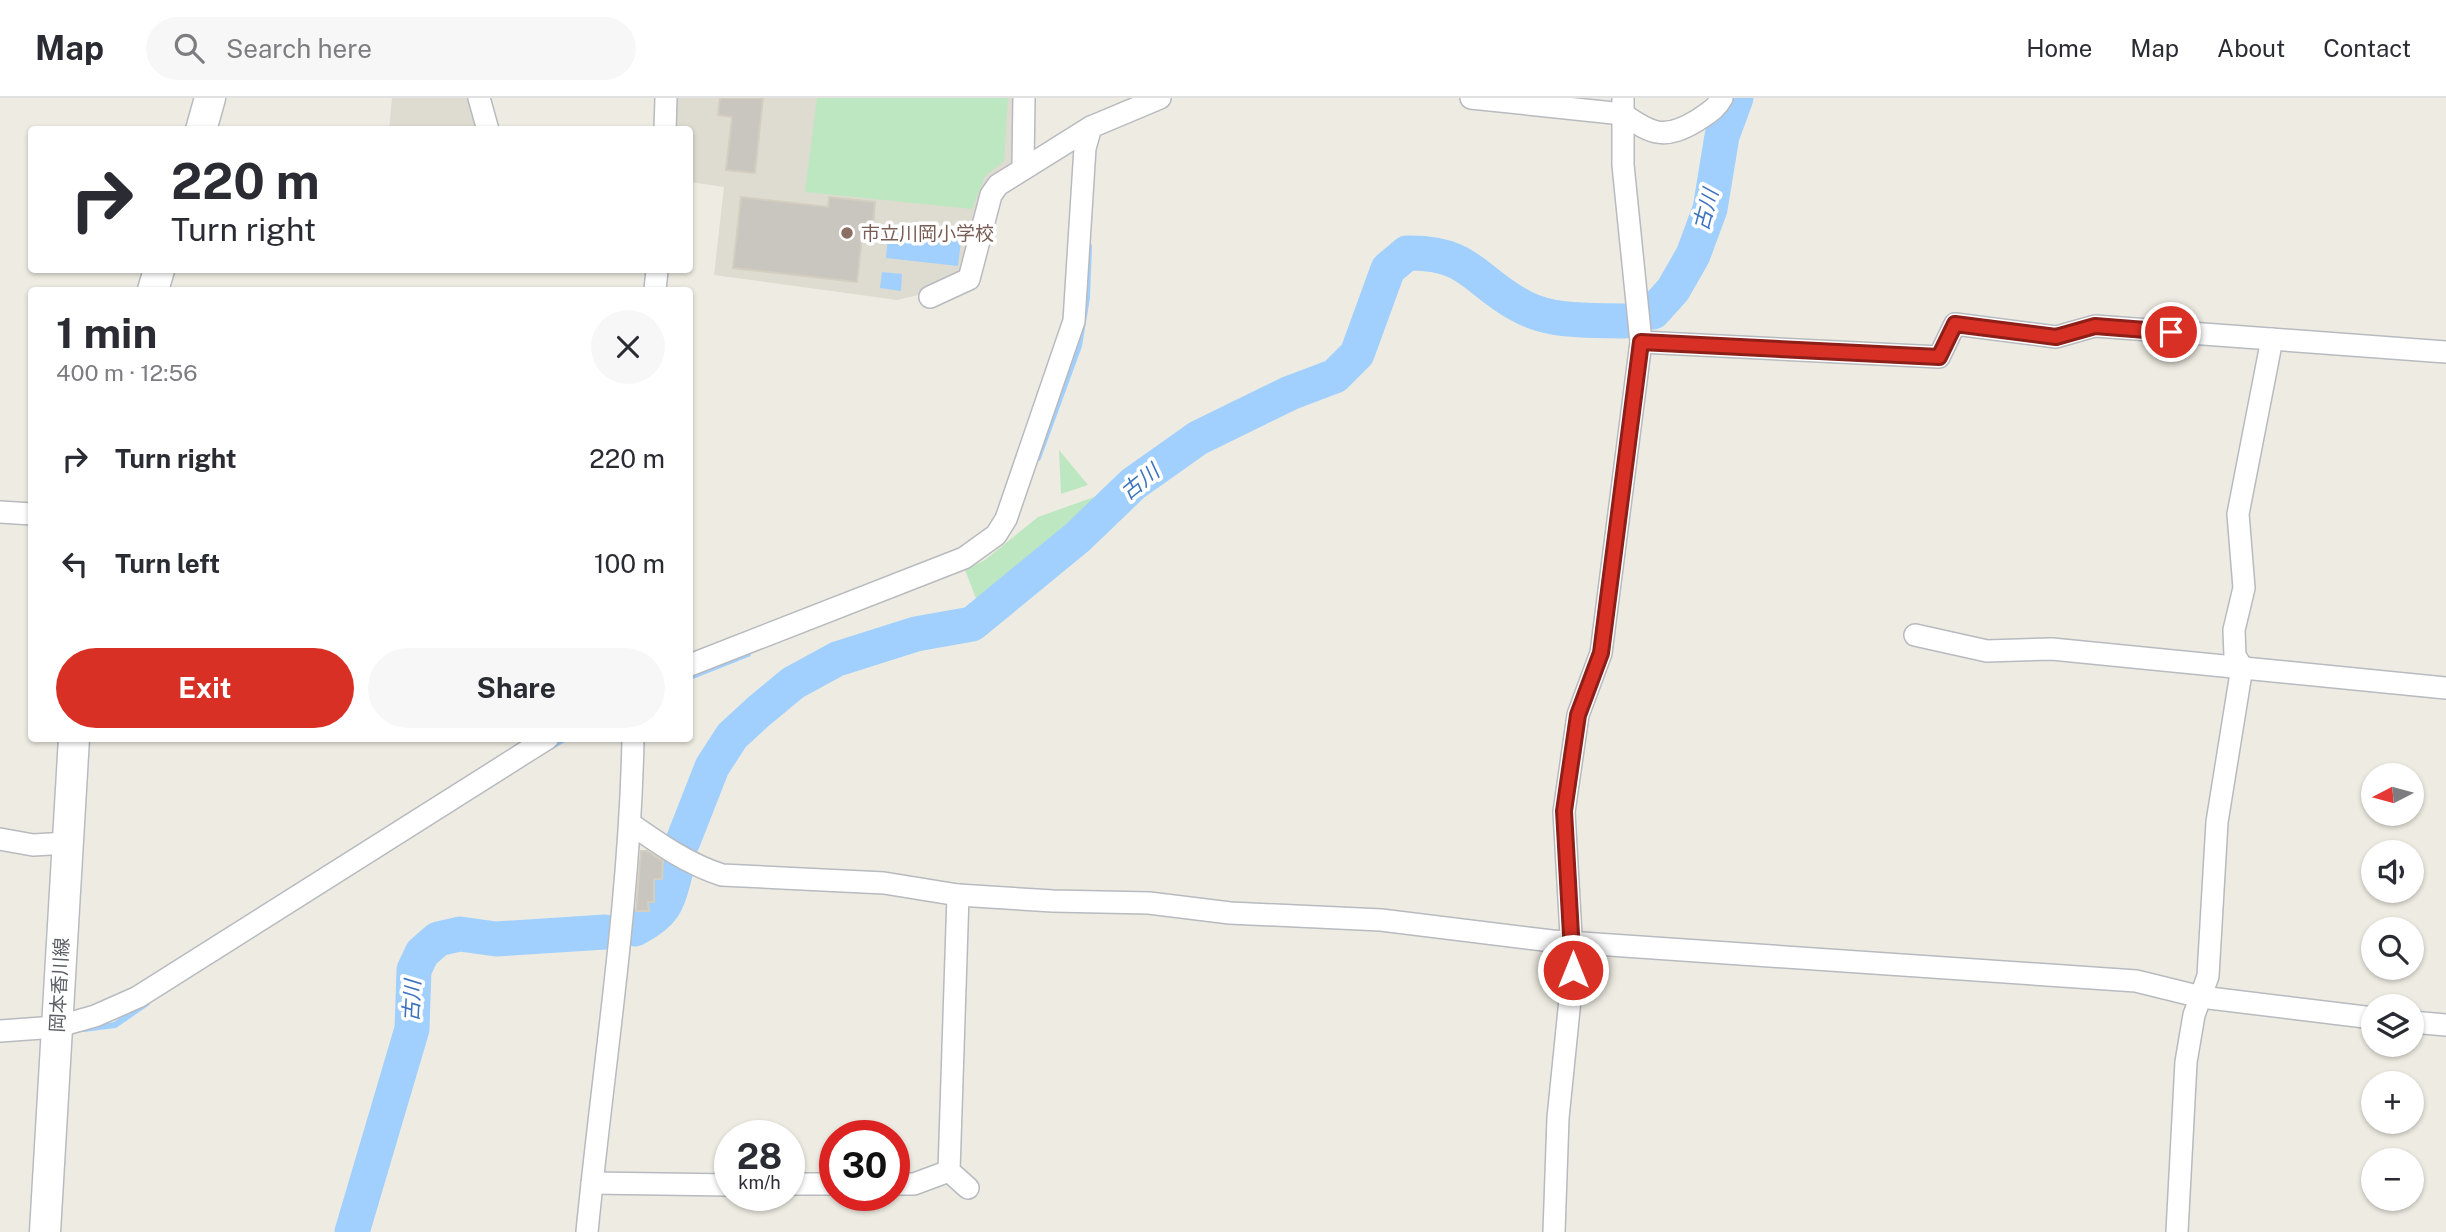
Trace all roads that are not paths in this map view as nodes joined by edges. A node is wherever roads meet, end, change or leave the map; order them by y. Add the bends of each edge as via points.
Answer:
1 (210, 98) edge
2 (479, 98) edge
3 (666, 98) edge
4 (1024, 98) edge
5 (1160, 98) edge
6 (1471, 98) edge
7 (1722, 98) edge
8 (1623, 106) edge
9 (202, 126) edge
10 (487, 126) edge
11 (665, 126) edge
12 (1091, 127) junction
13 (1023, 167) junction
14 (930, 297) dead end
15 (2272, 339) junction
16 (1641, 342) junction
17 (2446, 352) edge
18 (0, 512) edge
19 (28, 514) edge
20 (1915, 635) dead end
21 (693, 664) edge
22 (2242, 667) junction
23 (2446, 688) edge
24 (74, 742) edge
25 (542, 742) edge
26 (633, 742) edge
27 (631, 824) junction
28 (0, 839) edge
29 (68, 843) junction
30 (958, 895) junction
31 (1574, 943) junction
32 (2201, 996) junction
33 (2361, 1016) edge
34 (2424, 1023) edge
35 (2446, 1025) edge
36 (56, 1027) junction
37 (0, 1031) edge
38 (949, 1171) junction
39 (592, 1183) junction
40 (910, 1184) edge
41 (714, 1185) edge
42 (968, 1188) dead end
43 (45, 1232) edge
44 (587, 1232) edge
45 (1554, 1232) edge
46 (2177, 1232) edge

1 - 9 main road
2 - 10 street
3 - 11 street
4 - 13 street
5 - 12 street
6 - 8 street
7 - 8 street via 1716,108 1664,135 1643,129
8 - 16 street via 1623,165
12 - 13 street
12 - 21 street via 1085,148 1074,321 1006,519 996,536 964,558
13 - 14 street via 991,195 969,279
15 - 16 street via 2095,326 2056,337 1955,324 1939,357
15 - 17 street
15 - 22 street via 2238,514 2244,588 2234,630 2235,656
16 - 31 street via 1601,653 1578,715 1564,811
18 - 19 street
20 - 22 street via 1987,651 2052,649
22 - 23 street
22 - 32 street via 2217,822 2208,976
24 - 29 main road, 岡本香川線
25 - 36 street via 138,997
26 - 27 street
27 - 30 street via 688,862 722,874 884,883
27 - 39 street via 621,951
28 - 29 street via 33,845
29 - 36 main road, 岡本香川線
30 - 31 street via 1381,920
30 - 38 street
31 - 32 street via 2136,981
31 - 45 street via 1558,1118
32 - 33 street
32 - 46 street via 2186,1062
34 - 35 street
36 - 37 street
36 - 43 main road, 岡本香川線
38 - 40 street
38 - 42 street
39 - 41 street
39 - 44 street

